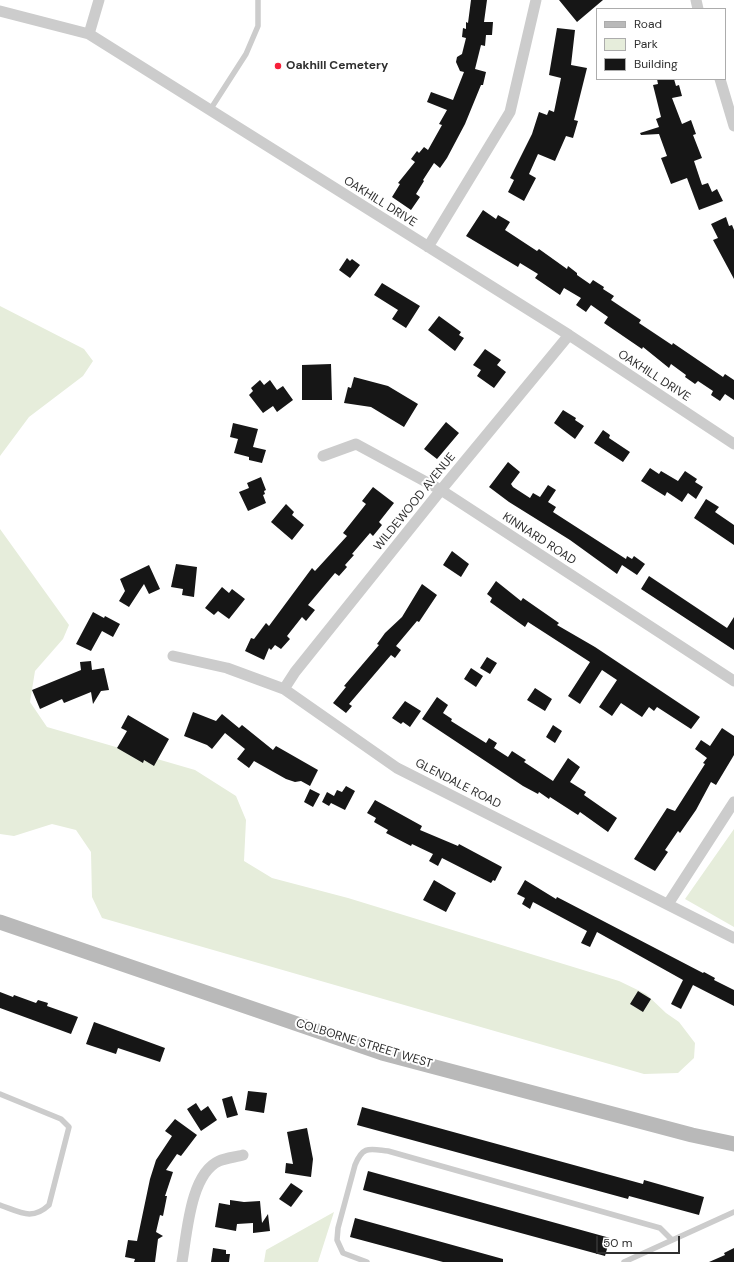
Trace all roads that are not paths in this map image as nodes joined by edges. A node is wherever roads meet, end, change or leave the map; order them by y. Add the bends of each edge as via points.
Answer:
1 (99, 0) edge
2 (258, 0) edge
3 (536, 0) edge
4 (0, 10) edge
5 (89, 34) junction
6 (720, 80) edge
7 (210, 110) junction
8 (734, 126) edge
9 (428, 247) junction
10 (569, 335) junction
11 (734, 444) edge
12 (323, 456) dead end
13 (441, 490) junction
14 (173, 656) dead end
15 (734, 681) edge
16 (284, 689) junction
17 (734, 802) edge
18 (668, 904) junction
19 (0, 922) edge
20 (734, 938) edge
21 (0, 1094) edge
22 (734, 1144) edge
23 (243, 1155) dead end
24 (0, 1206) edge
25 (734, 1212) edge
26 (672, 1240) junction
27 (182, 1262) edge
28 (367, 1262) edge
29 (624, 1262) edge

1 - 5 street
2 - 7 lane via 258,26 246,54
3 - 9 street via 510,112
4 - 5 street, OAKHILL DRIVE
5 - 7 street, OAKHILL DRIVE
6 - 8 street
7 - 9 street, OAKHILL DRIVE
9 - 10 street, OAKHILL DRIVE
10 - 11 street, OAKHILL DRIVE
10 - 13 street, WILDEWOOD AVENUE
12 - 13 street, KINNARD ROAD via 356,444
13 - 15 street, KINNARD ROAD
13 - 16 street, WILDEWOOD AVENUE
14 - 16 street, GLENDALE ROAD via 227,668
16 - 18 street, GLENDALE ROAD via 397,768
17 - 18 street
18 - 20 street, GLENDALE ROAD
19 - 22 main road, COLBORNE STREET WEST via 382,1053
21 - 24 lane via 61,1119 69,1127 49,1205 41,1213 32,1215
23 - 27 street via 220,1161 204,1174 196,1188
25 - 26 lane
26 - 28 lane via 660,1228 388,1151 372,1149 364,1150 357,1159 337,1240 343,1254
26 - 29 lane

